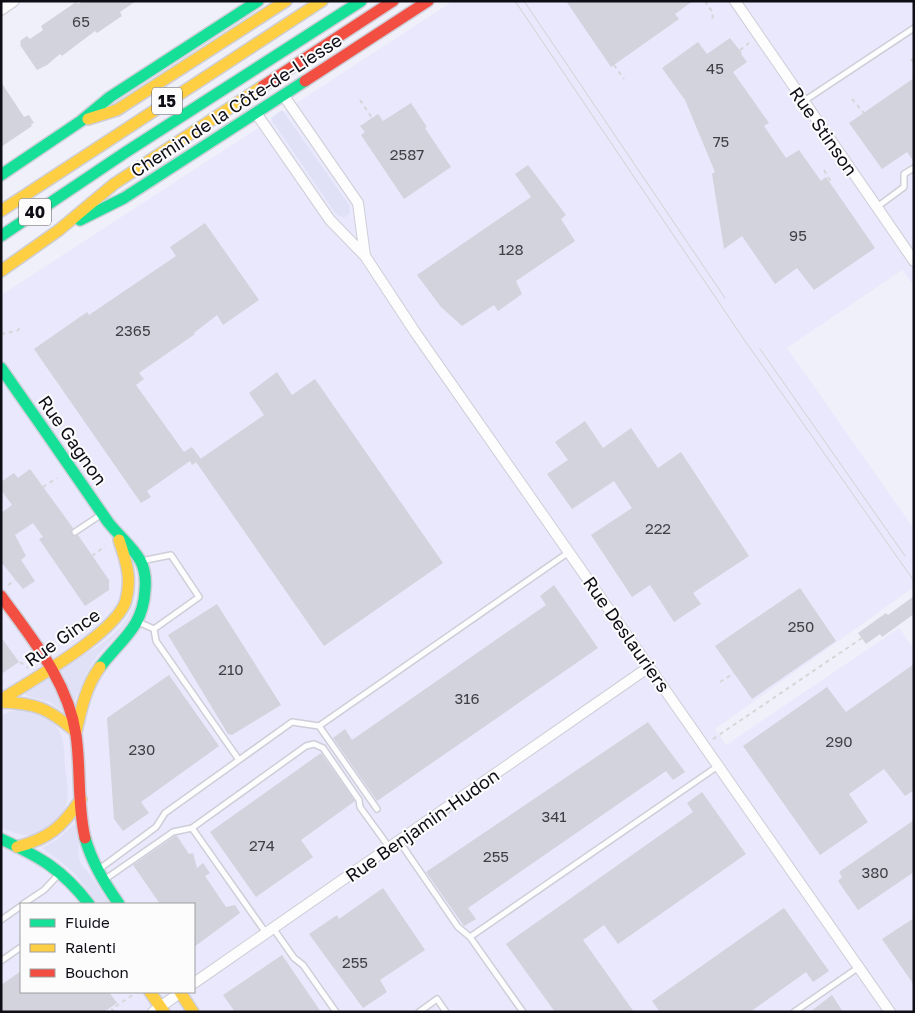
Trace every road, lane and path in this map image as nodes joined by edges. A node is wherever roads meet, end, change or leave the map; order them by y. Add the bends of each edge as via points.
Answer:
1 (14, 1) edge
2 (258, 1) edge
3 (322, 1) edge
4 (361, 1) edge
5 (393, 1) edge
6 (428, 1) edge
7 (705, 1) edge
8 (735, 1) edge
9 (281, 4) edge
10 (1, 10) edge
11 (712, 22) dead end
12 (914, 28) edge
13 (750, 43) dead end
14 (740, 50) dead end
15 (911, 59) dead end
16 (914, 63) edge
17 (614, 65) dead end
18 (624, 79) dead end
19 (284, 96) junction
20 (852, 99) dead end
21 (360, 100) dead end
22 (804, 101) junction
23 (256, 113) junction
24 (864, 113) dead end
25 (372, 118) dead end
26 (81, 121) junction
27 (914, 168) edge
28 (824, 170) dead end
29 (1, 175) edge
30 (829, 180) dead end
31 (70, 190) joint
32 (877, 207) junction
33 (1, 211) edge
34 (59, 230) junction
35 (1, 236) edge
36 (365, 256) junction
37 (914, 260) edge
38 (1, 271) edge
39 (21, 327) dead end
40 (1, 334) edge
41 (1, 368) edge
42 (57, 478) dead end
43 (43, 487) dead end
44 (102, 513) junction
45 (75, 532) dead end
46 (116, 532) junction
47 (105, 546) dead end
48 (569, 552) junction
49 (92, 556) dead end
50 (141, 561) junction
51 (15, 580) dead end
52 (4, 591) edge
53 (138, 622) junction
54 (154, 628) junction
55 (862, 638) dead end
56 (20, 662) dead end
57 (51, 666) junction
58 (649, 666) junction
59 (30, 672) dead end
60 (734, 673) dead end
61 (720, 682) dead end
62 (1, 701) edge
63 (319, 726) junction
64 (76, 732) junction
65 (704, 745) junction
66 (239, 760) junction
67 (718, 766) junction
68 (81, 799) junction
69 (377, 809) dead end
70 (192, 828) junction
71 (1, 839) edge
72 (399, 841) junction
73 (17, 847) junction
74 (389, 847) junction
75 (61, 872) junction
76 (100, 875) junction
77 (25, 903) edge
78 (86, 903) edge
79 (118, 903) edge
80 (20, 906) edge
81 (1, 920) edge
82 (269, 931) junction
83 (470, 937) junction
84 (20, 948) edge
85 (1, 961) edge
86 (859, 967) junction
87 (195, 982) edge
88 (136, 993) edge
89 (150, 993) edge
90 (179, 993) edge
91 (181, 993) edge
92 (112, 1009) edge
93 (159, 1010) edge
94 (194, 1012) edge
95 (336, 1012) edge
96 (419, 1012) edge
97 (446, 1012) edge
98 (523, 1012) edge
99 (794, 1012) edge
100 (890, 1012) edge

1 - 10 street
2 - 26 main road via 110,97
3 - 33 main road, 15
4 - 31 main road, 15
5 - 34 main road, Chemin de la Côte-de-Liesse via 114,184
6 - 19 main road, Chemin de la Côte-de-Liesse
7 - 11 path via 713,14
8 - 22 street, Rue Stinson
9 - 26 main road via 117,110
12 - 22 lane
13 - 14 path
15 - 16 path
17 - 18 path
19 - 23 main road, Chemin de la Côte-de-Liesse
19 - 36 street, Rue Deslauriers via 358,203
20 - 24 path
21 - 25 path
22 - 32 street, Rue Stinson
23 - 34 main road, Chemin de la Côte-de-Liesse via 124,198
23 - 36 street, Rue Deslauriers via 330,220
26 - 29 main road
27 - 32 lane via 904,174 904,187
28 - 30 path
31 - 35 main road, 40
32 - 37 street, Rue Stinson
34 - 38 main road, Chemin de la Côte-de-Liesse
36 - 48 street, Rue Deslauriers
39 - 40 path
41 - 44 main road, Rue Gagnon
42 - 43 path
44 - 45 lane
44 - 46 main road, Rue Gagnon
46 - 50 main road
46 - 57 main road, Rue Gince via 128,567 128,592 122,610 106,630
47 - 49 path
48 - 58 street, Rue Deslauriers
48 - 63 lane
50 - 53 main road via 145,586
50 - 54 lane via 171,555 200,597
51 - 52 path
52 - 57 main road
53 - 54 lane
53 - 64 main road via 90,682
54 - 66 lane via 156,641
55 - 65 path
56 - 59 path
57 - 62 main road, Rue Gince
57 - 64 main road via 69,705
58 - 65 street, Rue Deslauriers
58 - 72 street, Rue Benjamin-Hudon
60 - 61 path
62 - 64 main road via 40,706
63 - 66 lane via 292,722
63 - 69 lane
64 - 68 main road
65 - 67 street, Rue Deslauriers
66 - 76 lane via 165,813 156,827
67 - 83 lane
67 - 86 street, Rue Deslauriers
68 - 73 main road via 54,833 43,840
68 - 76 main road via 85,838
70 - 74 lane via 306,746 314,744 323,748
70 - 76 lane via 176,830
70 - 82 lane
71 - 73 main road
72 - 74 street, Rue Benjamin-Hudon
72 - 83 lane via 458,927
73 - 75 main road
74 - 82 street, Rue Benjamin-Hudon
75 - 77 lane via 44,890
75 - 78 main road via 71,880
76 - 79 main road
80 - 81 lane
82 - 87 street, Rue Benjamin-Hudon
82 - 95 lane via 303,965
83 - 98 lane
84 - 85 lane
86 - 99 lane
86 - 100 street, Rue Deslauriers
88 - 92 path
89 - 93 main road
90 - 93 street
91 - 94 main road
96 - 97 lane via 437,999

